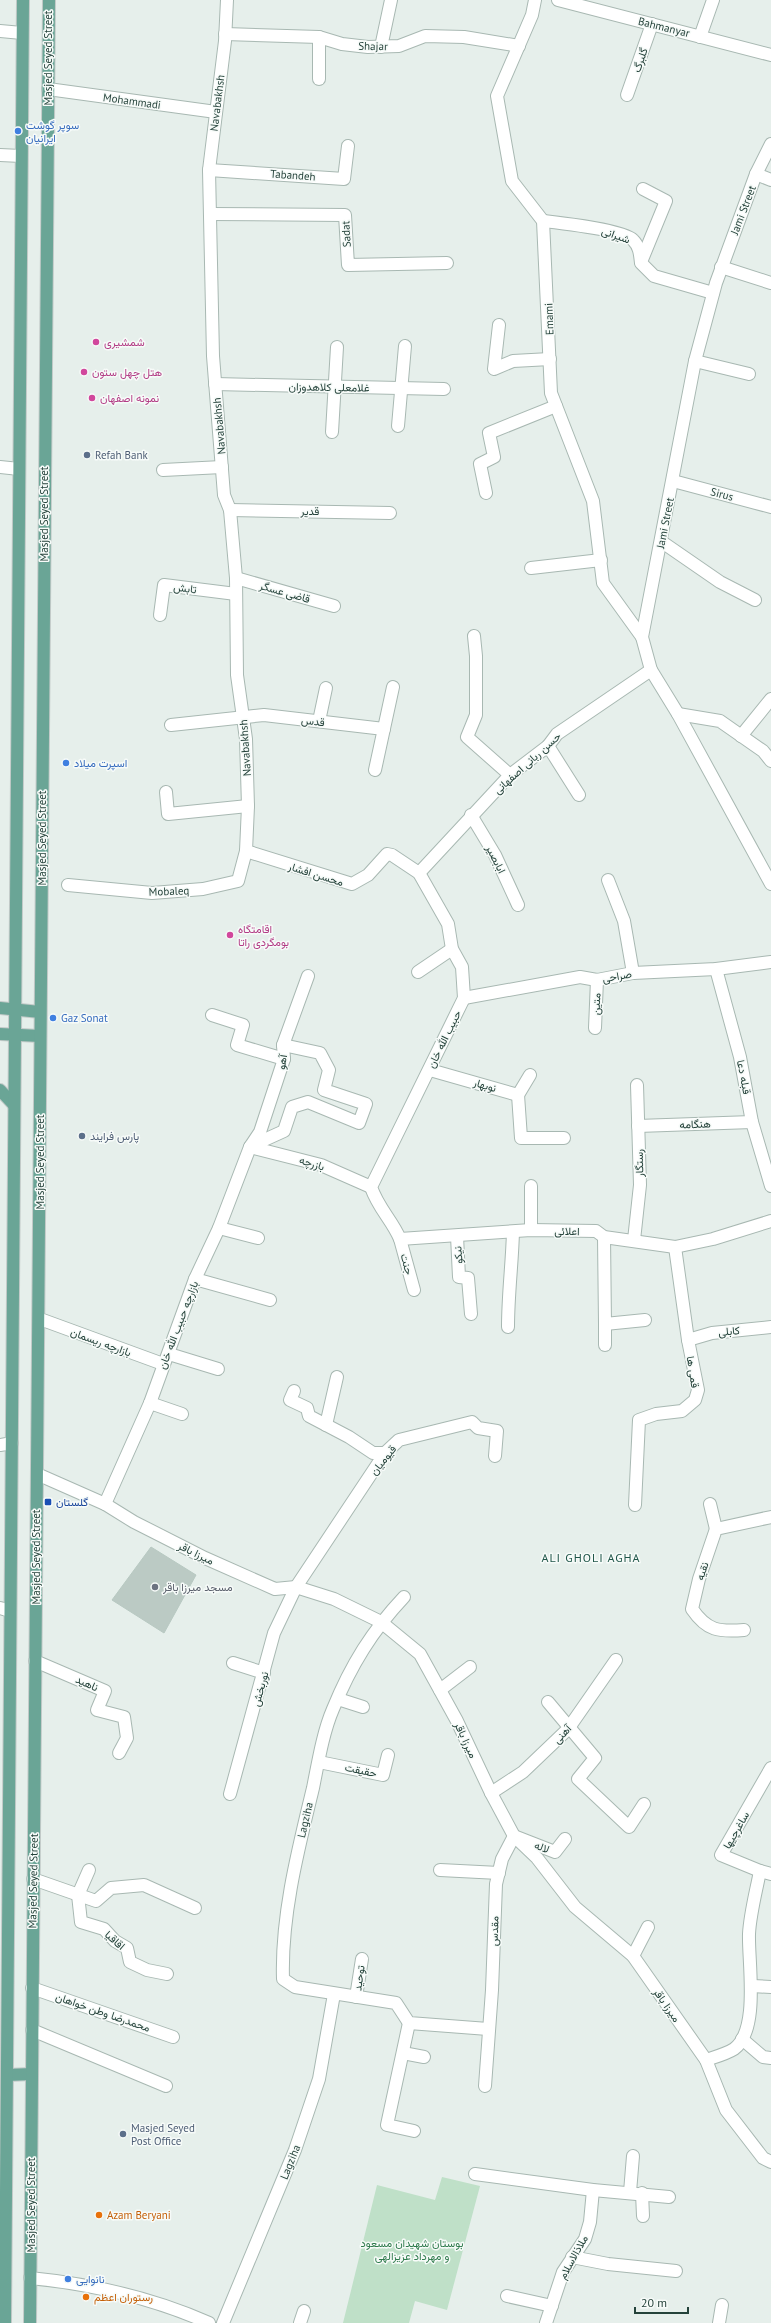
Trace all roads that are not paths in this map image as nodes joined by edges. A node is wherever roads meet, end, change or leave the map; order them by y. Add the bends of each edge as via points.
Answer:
1 (23, 0) edge
2 (49, 0) edge
3 (227, 0) edge
4 (391, 0) edge
5 (535, 0) edge
6 (558, 0) edge
7 (713, 0) edge
8 (652, 24) junction
9 (0, 31) edge
10 (22, 33) junction
11 (225, 34) junction
12 (319, 37) junction
13 (700, 37) junction
14 (519, 46) junction
15 (381, 47) junction
16 (771, 55) edge
17 (319, 79) dead end
18 (48, 89) junction
19 (627, 95) dead end
20 (216, 112) junction
21 (771, 144) edge
22 (348, 146) dead end
23 (0, 155) edge
24 (21, 156) junction
25 (209, 170) junction
26 (756, 174) junction
27 (771, 180) edge
28 (643, 188) dead end
29 (210, 214) junction
30 (543, 221) junction
31 (447, 263) dead end
32 (641, 263) junction
33 (721, 267) junction
34 (771, 283) edge
35 (713, 294) junction
36 (499, 325) dead end
37 (405, 346) dead end
38 (336, 347) dead end
39 (550, 359) junction
40 (695, 361) junction
41 (749, 374) dead end
42 (215, 384) junction
43 (334, 387) junction
44 (401, 388) junction
45 (444, 389) dead end
46 (556, 406) junction
47 (398, 426) dead end
48 (332, 432) dead end
49 (0, 467) edge
50 (222, 467) junction
51 (19, 469) junction
52 (163, 470) dead end
53 (673, 481) junction
54 (486, 493) dead end
55 (771, 507) edge
56 (230, 510) junction
57 (390, 513) dead end
58 (662, 542) junction
59 (601, 560) junction
60 (531, 568) dead end
61 (236, 578) junction
62 (236, 594) junction
63 (755, 600) dead end
64 (334, 606) dead end
65 (160, 615) dead end
66 (474, 636) dead end
67 (642, 637) junction
68 (651, 670) junction
69 (393, 687) dead end
70 (326, 688) dead end
71 (771, 699) edge
72 (678, 714) junction
73 (243, 716) junction
74 (319, 721) junction
75 (171, 726) dead end
76 (384, 729) junction
77 (741, 736) junction
78 (548, 746) junction
79 (771, 761) edge
80 (374, 770) dead end
81 (510, 775) junction
82 (166, 792) dead end
83 (579, 795) dead end
84 (248, 806) junction
85 (471, 815) junction
86 (246, 851) junction
87 (419, 873) junction
88 (608, 880) dead end
89 (771, 884) edge
90 (68, 885) dead end
91 (518, 905) dead end
92 (452, 949) junction
93 (771, 962) edge
94 (716, 969) junction
95 (418, 972) dead end
96 (633, 973) junction
97 (308, 976) dead end
98 (597, 980) junction
99 (464, 998) junction
100 (0, 1008) edge
101 (15, 1010) junction
102 (40, 1012) junction
103 (212, 1015) dead end
104 (595, 1028) dead end
105 (0, 1034) edge
106 (14, 1034) junction
107 (40, 1036) junction
108 (283, 1045) junction
109 (284, 1059) junction
110 (430, 1070) junction
111 (530, 1075) dead end
112 (637, 1085) dead end
113 (0, 1090) edge
114 (518, 1095) junction
115 (14, 1105) junction
116 (752, 1122) junction
117 (638, 1126) junction
118 (564, 1138) dead end
119 (250, 1147) junction
120 (531, 1186) dead end
121 (771, 1186) edge
122 (371, 1187) junction
123 (771, 1220) edge
124 (219, 1228) junction
125 (530, 1230) junction
126 (513, 1232) junction
127 (457, 1236) junction
128 (604, 1237) junction
129 (258, 1238) dead end
130 (400, 1239) junction
131 (634, 1240) junction
132 (676, 1247) junction
133 (195, 1279) junction
134 (414, 1290) dead end
135 (270, 1300) dead end
136 (470, 1314) dead end
137 (40, 1319) junction
138 (645, 1320) dead end
139 (605, 1324) junction
140 (508, 1327) dead end
141 (771, 1327) edge
142 (688, 1340) junction
143 (605, 1345) dead end
144 (166, 1359) junction
145 (218, 1369) dead end
146 (338, 1377) dead end
147 (294, 1391) dead end
148 (150, 1403) junction
149 (182, 1414) dead end
150 (326, 1425) junction
151 (6, 1444) edge
152 (385, 1453) junction
153 (495, 1456) dead end
154 (37, 1474) junction
155 (105, 1504) junction
156 (710, 1504) dead end
157 (635, 1505) dead end
158 (771, 1517) edge
159 (716, 1529) junction
160 (296, 1587) junction
161 (404, 1597) dead end
162 (5, 1610) edge
163 (381, 1622) junction
164 (744, 1630) dead end
165 (35, 1660) junction
166 (616, 1660) dead end
167 (233, 1663) dead end
168 (470, 1667) dead end
169 (264, 1673) junction
170 (440, 1690) junction
171 (338, 1699) junction
172 (548, 1702) dead end
173 (363, 1706) dead end
174 (568, 1729) junction
175 (119, 1753) dead end
176 (388, 1755) dead end
177 (319, 1762) junction
178 (771, 1768) edge
179 (491, 1793) junction
180 (230, 1794) dead end
181 (644, 1804) dead end
182 (514, 1836) junction
183 (565, 1839) dead end
184 (89, 1870) dead end
185 (440, 1870) dead end
186 (499, 1873) junction
187 (766, 1873) edge
188 (33, 1879) junction
189 (78, 1894) junction
190 (4, 1896) edge
191 (195, 1908) dead end
192 (648, 1927) dead end
193 (633, 1956) junction
194 (362, 1960) dead end
195 (167, 1974) dead end
196 (752, 1986) junction
197 (32, 1988) junction
198 (771, 1988) edge
199 (334, 1994) junction
200 (356, 1998) junction
201 (409, 2023) junction
202 (488, 2029) junction
203 (32, 2030) junction
204 (173, 2037) dead end
205 (742, 2039) junction
206 (403, 2053) junction
207 (424, 2057) dead end
208 (771, 2058) edge
209 (706, 2060) junction
210 (32, 2074) junction
211 (7, 2075) junction
212 (166, 2086) dead end
213 (485, 2086) dead end
214 (414, 2131) dead end
215 (633, 2156) dead end
216 (771, 2162) edge
217 (475, 2174) dead end
218 (593, 2190) junction
219 (636, 2193) junction
220 (669, 2197) dead end
221 (643, 2216) dead end
222 (572, 2256) junction
223 (676, 2271) dead end
224 (30, 2278) junction
225 (507, 2296) dead end
226 (722, 2305) dead end
227 (552, 2306) junction
228 (304, 2311) dead end
229 (203, 2322) edge
230 (5, 2323) edge
231 (30, 2323) edge
232 (223, 2323) edge
233 (300, 2323) edge
234 (546, 2323) edge
235 (719, 2323) edge

1 - 10 main road
2 - 18 main road, Masjed Seyed Street
3 - 11 street, Navabakhsh
4 - 15 street
5 - 14 street via 532,15
6 - 8 street, Bahmanyar
7 - 13 street
8 - 13 street, Bahmanyar
8 - 19 street, گلبرگ
9 - 10 street
10 - 24 main road
11 - 12 street, Shajar
11 - 20 street, Navabakhsh
12 - 15 street, Shajar via 342,44
12 - 17 street
13 - 16 street, Bahmanyar
14 - 15 street, Shajar via 464,37 425,36 400,46
14 - 30 street via 497,96 512,181
18 - 20 street, Mohammadi
18 - 102 main road, Masjed Seyed Street
20 - 25 street, Navabakhsh
21 - 26 street, Jami Street
22 - 25 street, Tabandeh via 344,179
23 - 24 street
24 - 51 main road
25 - 29 street, Navabakhsh
26 - 27 street
26 - 33 street, Jami Street
28 - 32 street via 666,201
29 - 31 street, Sadat via 345,215 348,265
29 - 42 street, Navabakhsh
30 - 32 street, شیرانی via 590,226 632,239 639,248
30 - 39 street, Emami
32 - 35 street via 654,276
33 - 34 street
33 - 35 street, Jami Street
35 - 40 street, Jami Street
36 - 39 street via 494,369 513,361
37 - 44 street
38 - 43 street
39 - 46 street, Emami via 551,393
40 - 41 street
40 - 53 street, Jami Street
42 - 43 street, غلامعلی کلاهدوزان
42 - 50 street, Navabakhsh
43 - 44 street, غلامعلی کلاهدوزان
43 - 48 street
44 - 45 street, غلامعلی کلاهدوزان
44 - 47 street
46 - 54 street via 489,433 494,457 480,464
46 - 59 street, Emami via 593,501
49 - 51 street
50 - 52 street
50 - 56 street, Navabakhsh via 224,495
51 - 101 main road
53 - 55 street, Sirus
53 - 58 street, Jami Street
56 - 57 street, قدیر
56 - 61 street, Navabakhsh
58 - 63 street via 720,582
58 - 67 street, Jami Street
59 - 60 street
59 - 67 street, Emami via 604,583
61 - 62 street, Navabakhsh
61 - 64 street, قاضی عسگر
62 - 65 street, تابش via 164,586
62 - 73 street, Navabakhsh via 237,675
66 - 81 street via 476,715 467,737
67 - 68 street, Jami Street
68 - 72 street, Jami Street
68 - 78 street, حسن ربانی اصفهانی via 557,734
69 - 76 street
70 - 74 street
71 - 77 street
72 - 77 street via 720,722
72 - 89 street, Jami Street
73 - 74 street, قدس via 264,714
73 - 75 street, قدس
73 - 84 street, Navabakhsh
74 - 76 street, قدس
76 - 80 street
77 - 79 street via 763,751
78 - 81 street, حسن ربانی اصفهانی
78 - 83 street
81 - 85 street, حسن ربانی اصفهانی
82 - 84 street via 168,814
84 - 86 street, Navabakhsh
85 - 87 street, حسن ربانی اصفهانی
85 - 91 street, ابابصیر via 495,855
86 - 87 street, محسن افشار via 352,884 368,874 387,854 392,854
86 - 90 street, Mobaleq via 238,881 204,890 152,893
87 - 92 street, حبیب الله خان via 448,924
88 - 96 street via 624,920
92 - 95 street
92 - 99 street, حبیب الله خان via 462,967
93 - 94 street, صراحی
94 - 96 street, صراحی
94 - 116 street, قبله دعا via 740,1056
96 - 98 street, صراحی
97 - 108 street, آهو
98 - 99 street, صراحی via 580,977
98 - 104 street, متین
99 - 110 street, حبیب الله خان
100 - 101 main road
101 - 102 main road
101 - 106 main road
102 - 107 main road, Masjed Seyed Street
103 - 109 street via 244,1025 237,1045
105 - 106 main road
106 - 107 main road
106 - 115 main road
107 - 137 main road, Masjed Seyed Street
108 - 109 street, آهو
108 - 119 street via 320,1052 329,1070 324,1090 366,1104 359,1123 308,1102 292,1107 284,1131
109 - 119 street, آهو via 260,1132
110 - 114 street, نوبهار
110 - 122 street, حبیب الله خان
111 - 114 street
112 - 117 street, رستگار
113 - 115 main road
114 - 118 street via 521,1138
115 - 151 main road
116 - 117 street, هنگامه
116 - 121 street, قبله دعا
117 - 131 street, رستگار via 640,1185
119 - 122 street, بازرچه via 321,1165
119 - 124 street, بازارچه حبیب الله خان
120 - 125 street
122 - 130 street via 377,1203 395,1227
123 - 132 street, اعلائی via 713,1239
124 - 129 street
124 - 133 street, بازارچه حبیب الله خان
125 - 126 street, اعلائی
125 - 128 street, اعلائی via 596,1231
126 - 127 street, اعلائی
126 - 140 street via 512,1278 508,1288
127 - 130 street, اعلائی
127 - 136 street, نیکو via 459,1277 468,1278
128 - 131 street, اعلائی
128 - 139 street
130 - 134 street, جنت
131 - 132 street, اعلائی
132 - 142 street, قمی ها
133 - 135 street
133 - 144 street, بازارچه حبیب الله خان
137 - 144 street, بازارچه ریسمان
137 - 154 main road, Masjed Seyed Street
138 - 139 street
139 - 143 street
141 - 142 street, کابلی via 712,1332
142 - 157 street, قمی ها via 698,1390 695,1400 682,1411 656,1414 640,1420
144 - 145 street, بازارچه ریسمان
144 - 148 street, بازارچه حبیب الله خان
146 - 150 street
147 - 150 street via 290,1400 307,1408 310,1416
148 - 149 street
148 - 155 street, بازارچه حبیب الله خان
150 - 152 street via 373,1453
151 - 162 main road
152 - 153 street, قیومیان via 398,1440 472,1422 478,1428 497,1431
152 - 160 street, قیومیان
154 - 155 street, میرزا باقر
154 - 165 main road, Masjed Seyed Street
155 - 160 street, میرزا باقر via 134,1522 205,1558 275,1588
156 - 159 street
158 - 159 street
159 - 164 street, نقیه via 698,1579 692,1608 700,1621 722,1632
160 - 163 street, میرزا باقر via 334,1599
160 - 169 street, نوربخش via 274,1633
161 - 163 street, Lagziha
162 - 190 main road
163 - 170 street, میرزا باقر via 420,1654
163 - 171 street, Lagziha via 362,1651
165 - 175 street, ناهید via 105,1691 98,1710 124,1717 127,1738
165 - 188 main road, Masjed Seyed Street
166 - 174 street, آهنی
167 - 169 street
168 - 170 street
169 - 180 street, نوربخش
170 - 179 street, میرزا باقر
171 - 173 street
171 - 177 street, Lagziha via 332,1710
172 - 174 street
174 - 179 street, آهنی via 523,1772
174 - 181 street via 595,1758 578,1779 629,1827
176 - 177 street, حقیقت via 383,1775
177 - 199 street, Lagziha via 296,1860 285,1933 283,1979 295,1987
178 - 187 street, ساغرچیها via 721,1855
179 - 182 street, میرزا باقر
182 - 183 street, لاله via 555,1852
182 - 186 street, مقدس via 502,1859
182 - 193 street, میرزا باقر via 538,1858 575,1906
184 - 189 street
185 - 186 street
186 - 202 street, مقدس via 496,1884
187 - 196 street, ساغرچیها via 749,1934
188 - 189 street
188 - 197 main road, Masjed Seyed Street
189 - 191 street via 96,1901 111,1888 144,1885
189 - 195 street, اقاقیا via 81,1922 104,1929 115,1941 127,1948 130,1962 147,1970
190 - 211 main road
192 - 193 street
193 - 209 street, میرزا باقر
194 - 200 street, توحید
196 - 198 street
196 - 205 street, ساغرچیها via 746,2029
197 - 203 main road, Masjed Seyed Street
197 - 204 street, محمدرضا وطن خواهان
199 - 200 street, Lagziha
199 - 232 street, Lagziha via 319,2079 295,2150
200 - 201 street, Lagziha via 396,2003
201 - 202 street
201 - 206 street
202 - 213 street, مقدس
203 - 210 main road, Masjed Seyed Street
203 - 212 street
205 - 208 street via 763,2057
205 - 209 street via 735,2048
206 - 207 street
206 - 214 street via 387,2125
209 - 216 street, میرزا باقر via 726,2110 763,2158
210 - 211 main road
210 - 224 main road, Masjed Seyed Street
211 - 230 main road
215 - 219 street
217 - 218 street
218 - 219 street
218 - 222 street, ملاذالاسلام via 586,2239
219 - 220 street
219 - 221 street
222 - 223 street via 608,2264
222 - 227 street, ملاذالاسلام via 563,2272
224 - 229 street via 76,2282 128,2294
224 - 231 main road, Masjed Seyed Street
225 - 227 street
226 - 235 street
227 - 234 street, ملاذالاسلام
228 - 233 street

